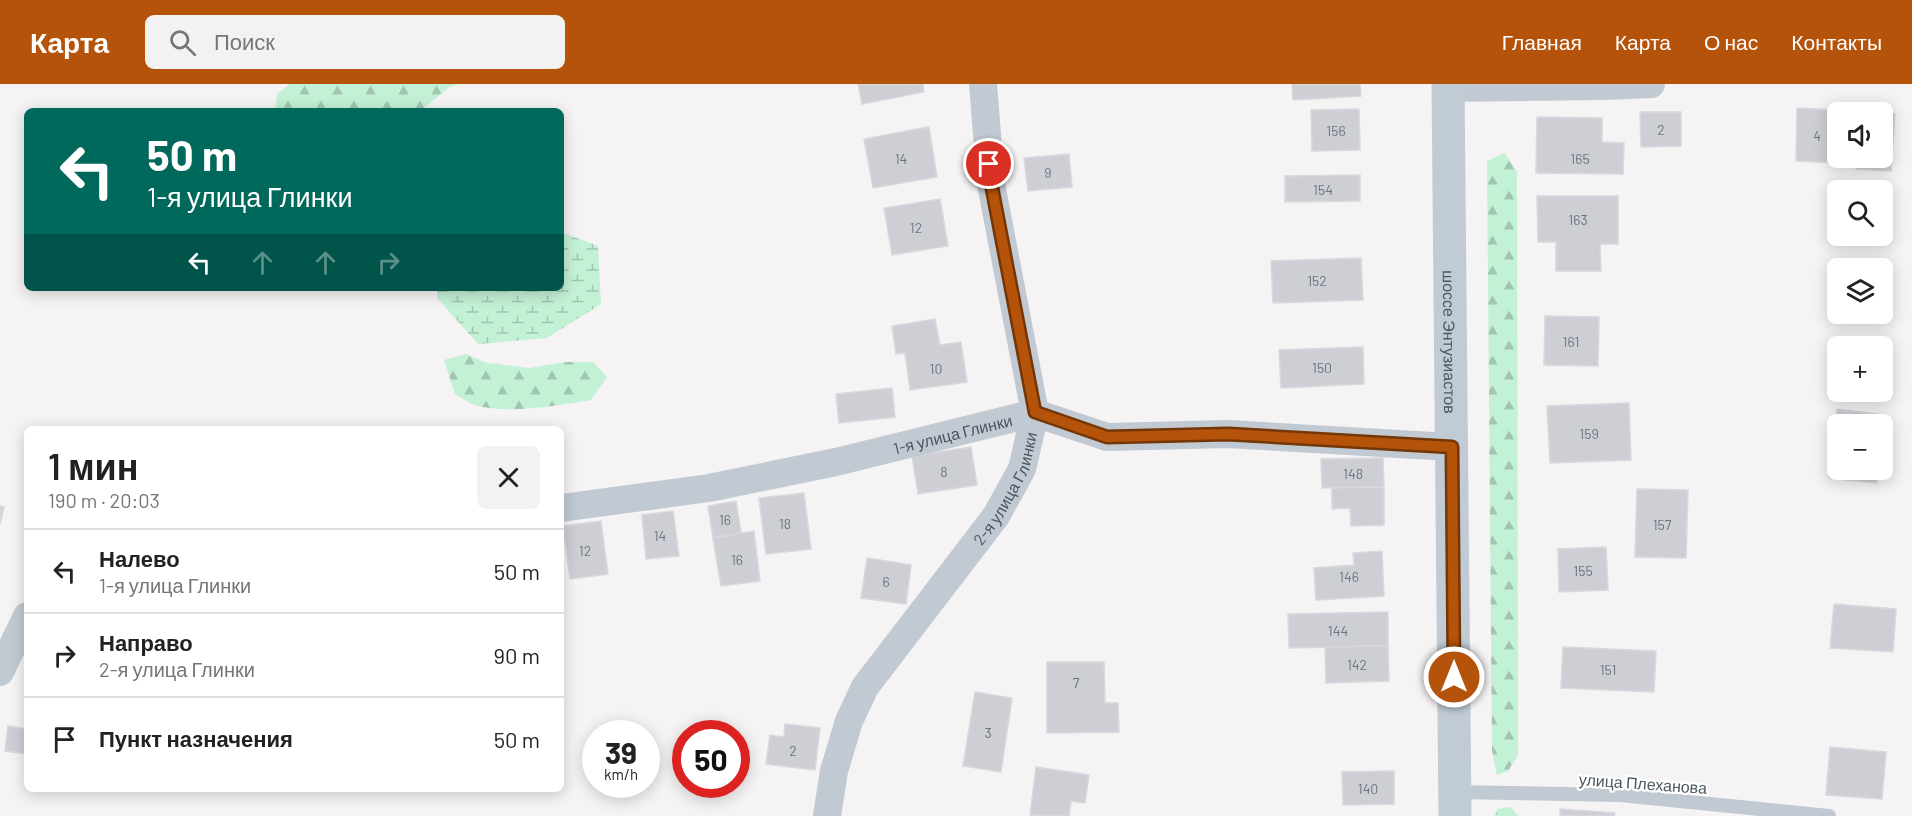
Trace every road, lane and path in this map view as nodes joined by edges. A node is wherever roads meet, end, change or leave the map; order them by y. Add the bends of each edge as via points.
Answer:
1 (983, 84) edge
2 (1651, 84) edge
3 (1448, 86) edge
4 (1035, 412) junction
5 (1452, 447) junction
6 (564, 508) edge
7 (24, 621) edge
8 (0, 672) edge
9 (1455, 804) edge
10 (827, 816) edge
11 (1829, 816) edge

1 - 4 street, 2-я улица Глинки via 991,183
2 - 3 street
3 - 5 main road, шоссе Энтузиастов
4 - 5 street, 1-я улица Глинки via 1107,437 1228,434
4 - 6 street, 1-я улица Глинки via 836,462 710,488
4 - 10 street, 2-я улица Глинки via 1022,469 996,516 865,687 849,721 834,771
5 - 9 main road, шоссе Энтузиастов
7 - 8 street
9 - 11 lane, улица Плеханова via 1620,795

